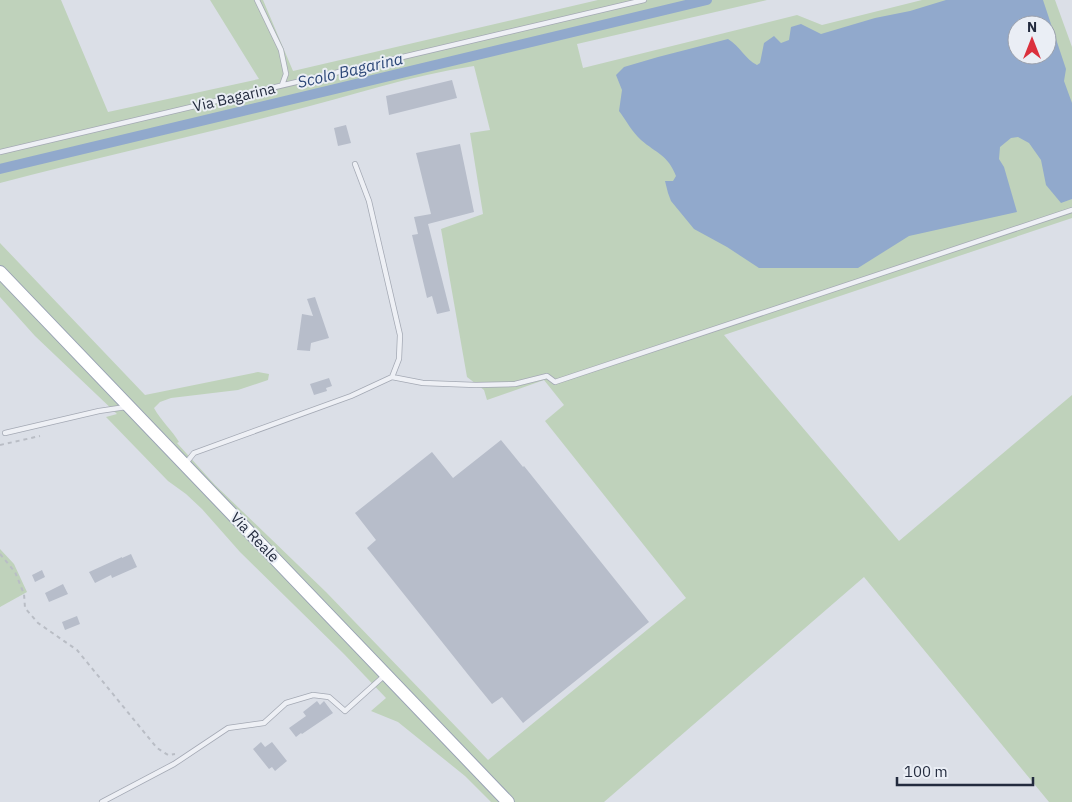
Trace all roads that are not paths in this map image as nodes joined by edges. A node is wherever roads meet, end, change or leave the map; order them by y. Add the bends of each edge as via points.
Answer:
1 (257, 0) edge
2 (644, 0) edge
3 (282, 85) junction
4 (0, 152) edge
5 (355, 164) dead end
6 (1072, 210) edge
7 (0, 272) edge
8 (392, 377) junction
9 (129, 406) junction
10 (5, 433) dead end
11 (185, 464) junction
12 (387, 674) junction
13 (102, 802) edge
14 (508, 802) edge

1 - 3 lane via 281,50 286,74
2 - 3 lane, Via Bagarina
3 - 4 lane, Via Bagarina
5 - 8 lane via 369,201 400,336 399,360
6 - 8 lane via 556,382 547,376 515,384 476,385 423,383
7 - 9 main road, Via Reale
8 - 11 lane via 351,396 194,453
9 - 10 lane
9 - 11 main road, Via Reale
11 - 12 main road, Via Reale
12 - 13 lane via 345,711 329,697 313,695 286,703 264,723 228,728 174,764
12 - 14 main road, Via Reale

